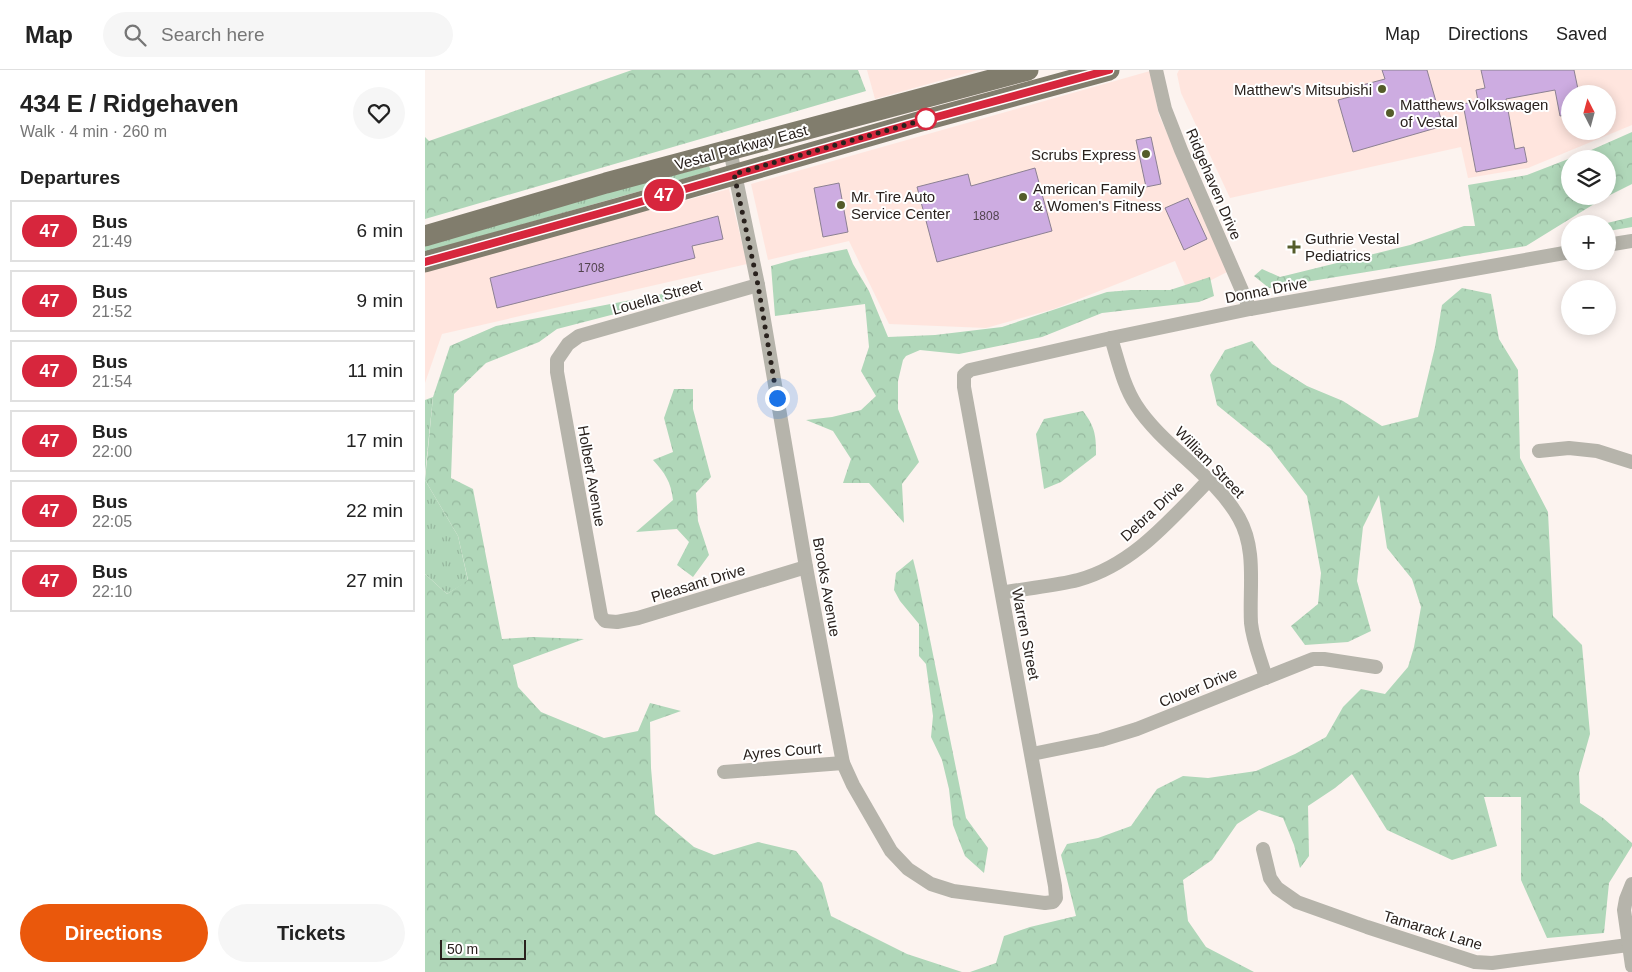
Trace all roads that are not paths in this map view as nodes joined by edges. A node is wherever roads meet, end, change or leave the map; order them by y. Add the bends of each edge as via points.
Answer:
1 (1029, 70) edge
2 (1109, 70) edge
3 (1156, 70) edge
4 (730, 150) junction
5 (734, 174) junction
6 (425, 236) edge
7 (1632, 241) edge
8 (1616, 244) edge
9 (1561, 254) edge
10 (425, 262) edge
11 (758, 285) junction
12 (1249, 309) junction
13 (1111, 338) junction
14 (568, 344) joint
15 (970, 370) joint
16 (1539, 450) dead end
17 (1632, 462) edge
18 (1208, 480) junction
19 (806, 567) junction
20 (1002, 592) junction
21 (601, 616) joint
22 (1376, 667) dead end
23 (1266, 678) junction
24 (1032, 754) junction
25 (843, 763) junction
26 (724, 772) dead end
27 (1263, 849) dead end
28 (1632, 884) edge
29 (1049, 902) joint
30 (1628, 945) junction
31 (1632, 966) edge

1 - 4 main road, Vestal Parkway East
2 - 5 main road, Vestal Parkway East
3 - 12 street, Ridgehaven Drive via 1165,109
4 - 5 street, Brooks Avenue
4 - 6 main road, Vestal Parkway East
5 - 10 main road, Vestal Parkway East
5 - 11 street, Brooks Avenue
7 - 8 street
9 - 12 street, Donna Drive
11 - 14 street, Louella Street via 579,336
11 - 19 street, Brooks Avenue
12 - 13 street, Donna Drive
13 - 15 street, Donna Drive
13 - 18 street, William Street via 1125,383 1145,419
14 - 21 street, Holbert Avenue via 557,360 557,372
15 - 20 street, Warren Street via 964,375 964,387
16 - 17 street via 1569,448 1597,451
18 - 20 street, Debra Drive via 1138,550 1109,568 1078,580
18 - 23 street, William Street via 1239,517 1248,539 1251,623
19 - 21 street, Pleasant Drive via 638,618 617,622 605,621
19 - 25 street, Brooks Avenue
20 - 24 street, Warren Street
22 - 23 street, Clover Drive via 1313,659
23 - 24 street, Clover Drive via 1137,729
24 - 29 street, Warren Street via 1055,886 1056,898
25 - 26 street, Ayres Court
25 - 29 street, Brooks Avenue via 891,851 908,869 931,884 953,891
27 - 30 street, Tamarack Lane via 1270,878 1277,888 1297,902 1475,962 1492,963
28 - 30 street via 1624,910
30 - 31 street

